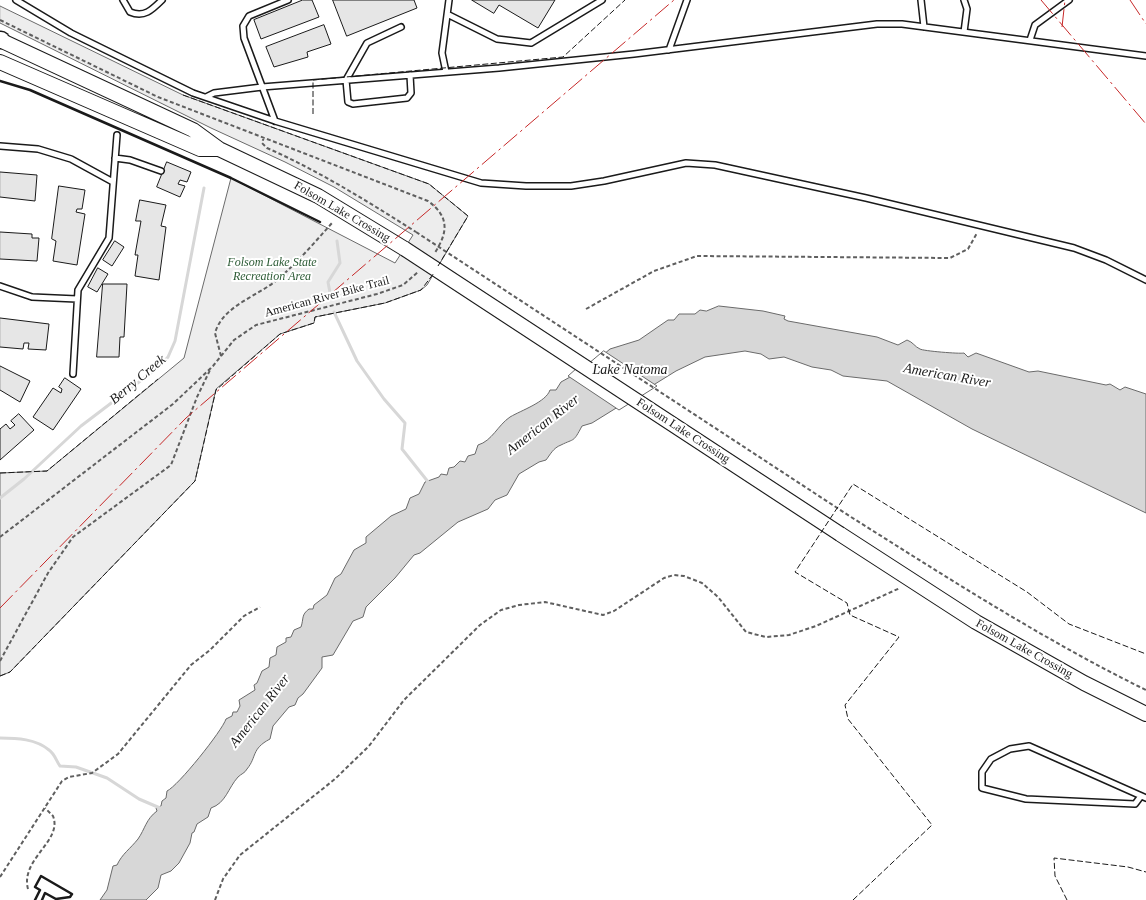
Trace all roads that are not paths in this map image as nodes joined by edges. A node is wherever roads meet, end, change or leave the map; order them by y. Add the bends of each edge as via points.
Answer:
1 (16, 0) edge
2 (123, 0) edge
3 (162, 0) edge
4 (288, 0) edge
5 (449, 0) edge
6 (602, 0) edge
7 (687, 0) edge
8 (921, 0) edge
9 (964, 0) edge
10 (1069, 0) edge
11 (449, 15) junction
12 (401, 26) dead end
13 (924, 27) junction
14 (964, 32) junction
15 (0, 40) edge
16 (1030, 40) junction
17 (669, 50) junction
18 (1146, 56) edge
19 (0, 62) edge
20 (446, 72) junction
21 (410, 75) junction
22 (346, 80) junction
23 (262, 87) junction
24 (206, 97) junction
25 (275, 121) junction
26 (117, 135) dead end
27 (0, 146) edge
28 (218, 149) junction
29 (115, 158) junction
30 (161, 171) dead end
31 (113, 182) junction
32 (1146, 280) edge
33 (0, 286) edge
34 (78, 299) junction
35 (73, 374) dead end
36 (1146, 714) edge
37 (1143, 797) edge

1 - 24 lane via 71,33
2 - 3 lane via 130,12 145,14
4 - 23 lane via 249,16 243,26 244,38
5 - 11 lane
6 - 11 lane via 531,43 497,39
7 - 17 lane
8 - 13 lane
9 - 14 lane via 968,9
10 - 16 lane via 1035,26
11 - 20 lane via 442,53
12 - 22 lane via 367,43
13 - 14 lane
13 - 17 lane via 877,24
14 - 16 lane
15 - 28 main road, Folsom Lake Crossing via 193,130
16 - 18 lane
17 - 20 lane
19 - 28 main road, Folsom Lake Crossing via 200,149
20 - 21 lane
21 - 22 lane
21 - 22 lane via 411,93 407,98 352,104 348,102
22 - 23 lane
23 - 24 lane via 214,92
23 - 25 lane
24 - 25 lane
25 - 32 lane via 481,183 571,186 686,163 715,164 1074,248
26 - 29 lane
27 - 31 lane via 38,149 71,159
28 - 36 main road, Folsom Lake Crossing, bridge via 318,196 405,249 913,582 1018,647
29 - 30 lane
29 - 31 lane
31 - 34 lane via 109,238 78,290
33 - 34 lane via 32,297
34 - 35 lane
37 - 37 lane via 1135,804 1026,799 982,788 982,772 991,759 1010,749 1029,746

